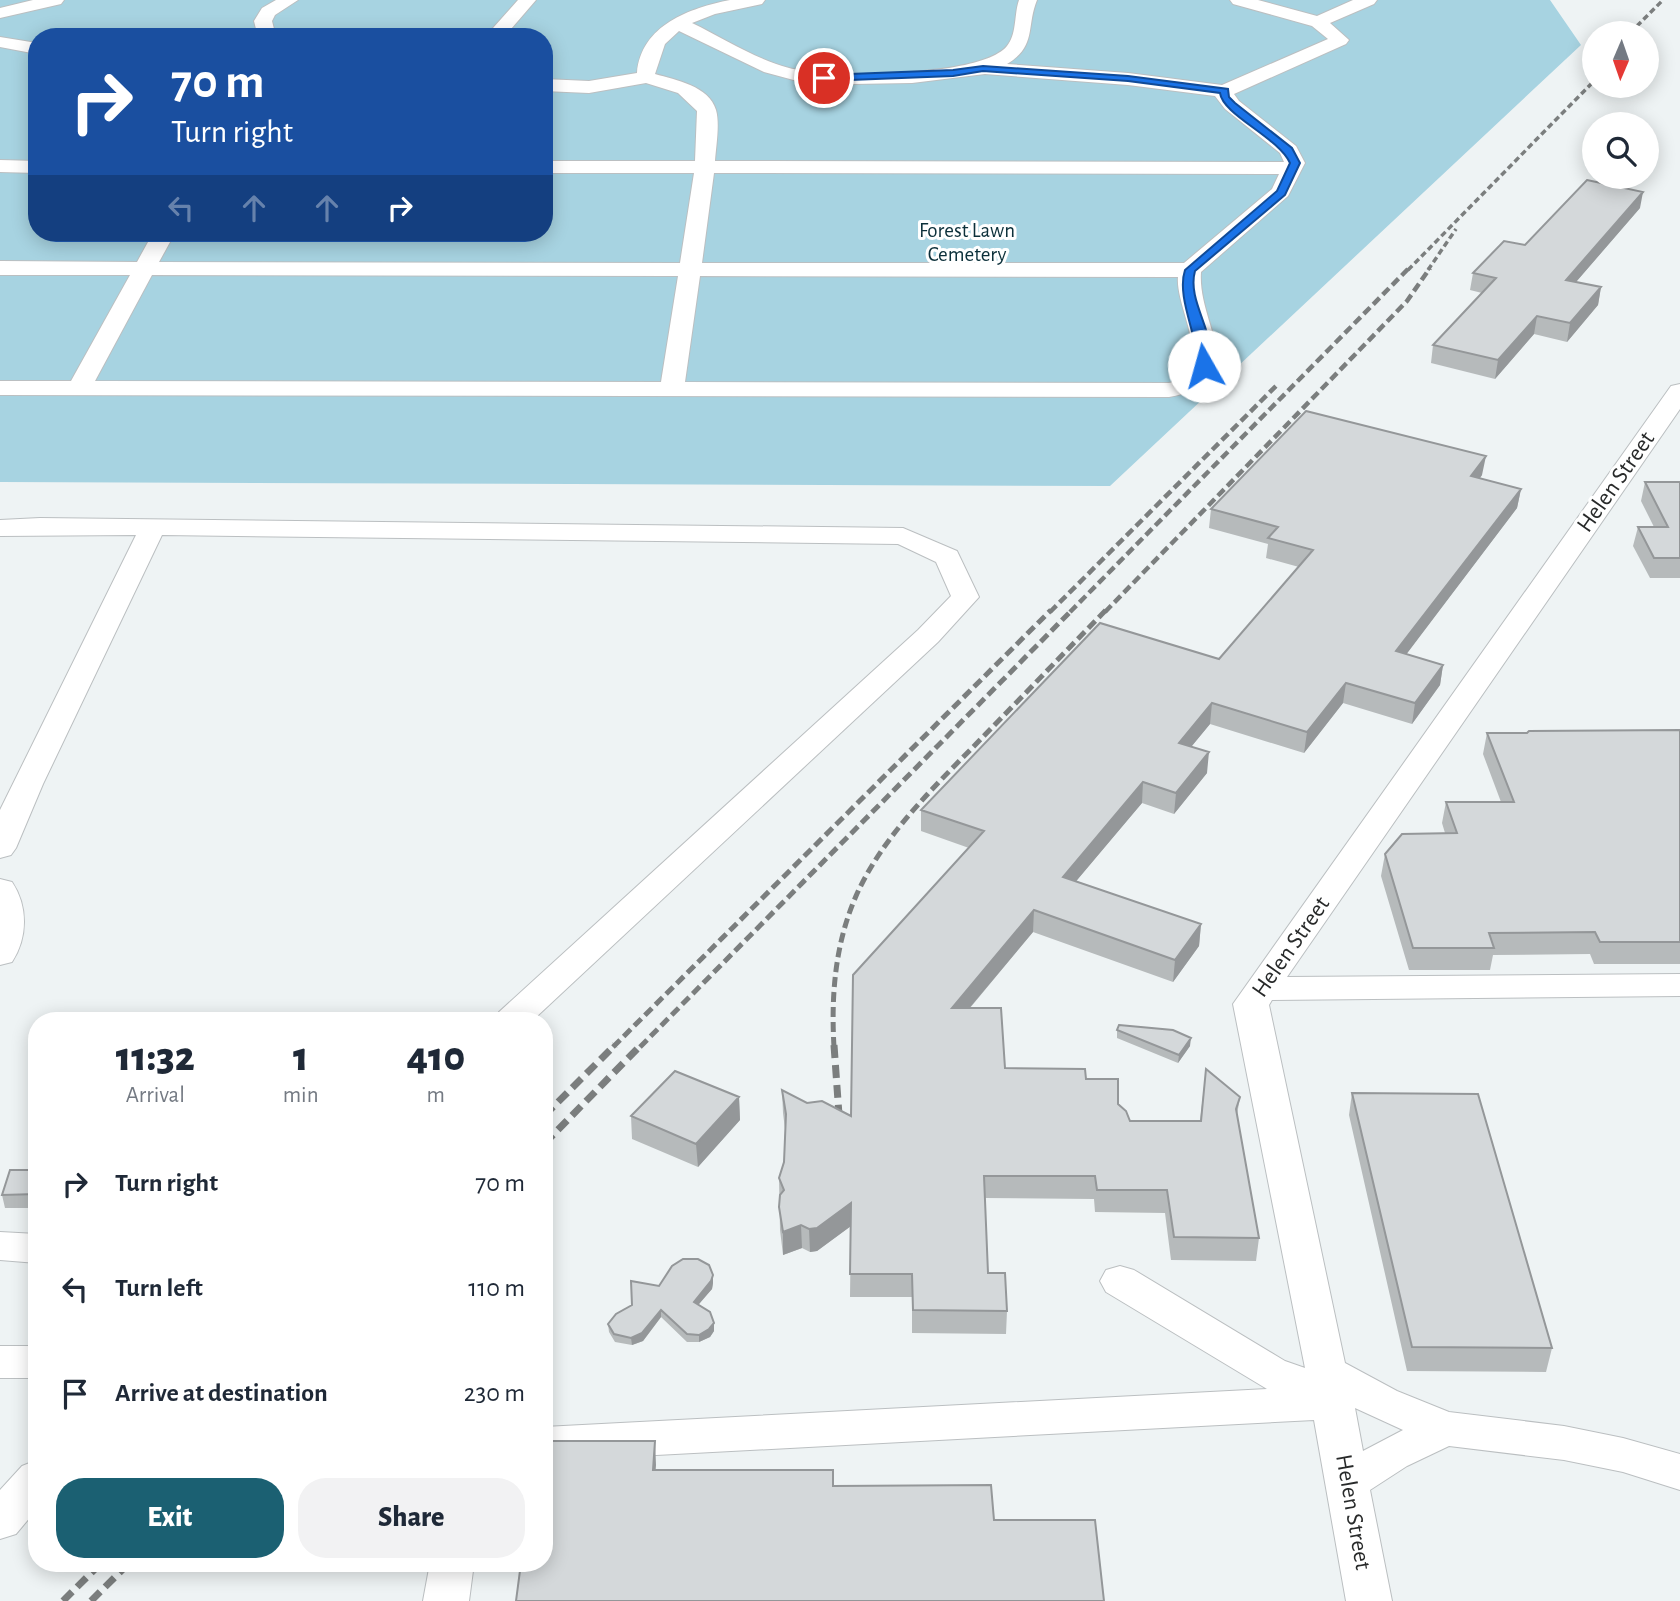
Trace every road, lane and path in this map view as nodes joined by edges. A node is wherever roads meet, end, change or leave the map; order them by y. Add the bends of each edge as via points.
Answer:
1 (55, 0) edge
2 (289, 0) edge
3 (527, 0) edge
4 (718, 0) edge
5 (756, 0) edge
6 (1028, 0) edge
7 (1239, 0) edge
8 (1368, 0) edge
9 (737, 4) junction
10 (0, 13) edge
11 (1318, 22) junction
12 (677, 23) junction
13 (265, 28) edge
14 (502, 28) edge
15 (0, 42) edge
16 (28, 47) edge
17 (983, 68) junction
18 (647, 77) junction
19 (553, 85) edge
20 (1224, 91) junction
21 (0, 166) edge
22 (28, 167) edge
23 (553, 167) edge
24 (705, 167) junction
25 (1293, 168) junction
26 (159, 242) edge
27 (0, 268) edge
28 (143, 268) junction
29 (691, 268) junction
30 (1190, 270) junction
31 (0, 388) edge
32 (79, 388) junction
33 (672, 389) junction
34 (1680, 391) edge
35 (0, 528) edge
36 (152, 529) junction
37 (0, 848) edge
38 (3, 897) edge
39 (0, 954) edge
40 (1680, 985) edge
41 (1262, 989) junction
42 (521, 1012) edge
43 (0, 1245) edge
44 (28, 1247) edge
45 (1119, 1281) dead end
46 (0, 1362) edge
47 (28, 1362) edge
48 (1330, 1388) junction
49 (1444, 1429) junction
50 (553, 1443) edge
51 (1680, 1472) edge
52 (1347, 1483) junction
53 (28, 1489) edge
54 (0, 1521) edge
55 (451, 1572) edge
56 (446, 1601) edge
57 (1369, 1601) edge

1 - 10 street
2 - 13 street via 268,12
3 - 14 street
4 - 9 street
5 - 9 street
6 - 17 street via 1018,45
7 - 11 street
8 - 11 street
9 - 12 street
11 - 20 street via 1338,36 1339,43
12 - 17 street via 771,68 802,76 854,78
12 - 18 street via 653,48
15 - 16 street
17 - 20 street
18 - 19 street via 589,87
18 - 24 street via 685,89 702,102 708,120
20 - 25 street via 1232,105 1289,150
21 - 22 street
23 - 24 street
24 - 25 street
24 - 29 street
25 - 30 street via 1281,192
26 - 28 street
27 - 28 street
28 - 29 street
28 - 32 street
29 - 30 street
29 - 33 street
30 - 33 street via 1189,291 1204,347 1204,366 1200,377 1169,390
31 - 32 street
32 - 33 street
34 - 41 street, Helen Street
35 - 36 street
36 - 37 street
36 - 42 street via 903,536 947,557 965,597
38 - 39 street via 5,947
40 - 41 street
41 - 48 street, Helen Street via 1251,1004
43 - 44 street
45 - 48 street via 1269,1372 1292,1382
46 - 47 street
48 - 49 street
48 - 50 street
48 - 52 street, Helen Street
49 - 51 street via 1492,1432 1639,1458
49 - 52 street
52 - 57 street, Helen Street
53 - 54 street
55 - 56 street

